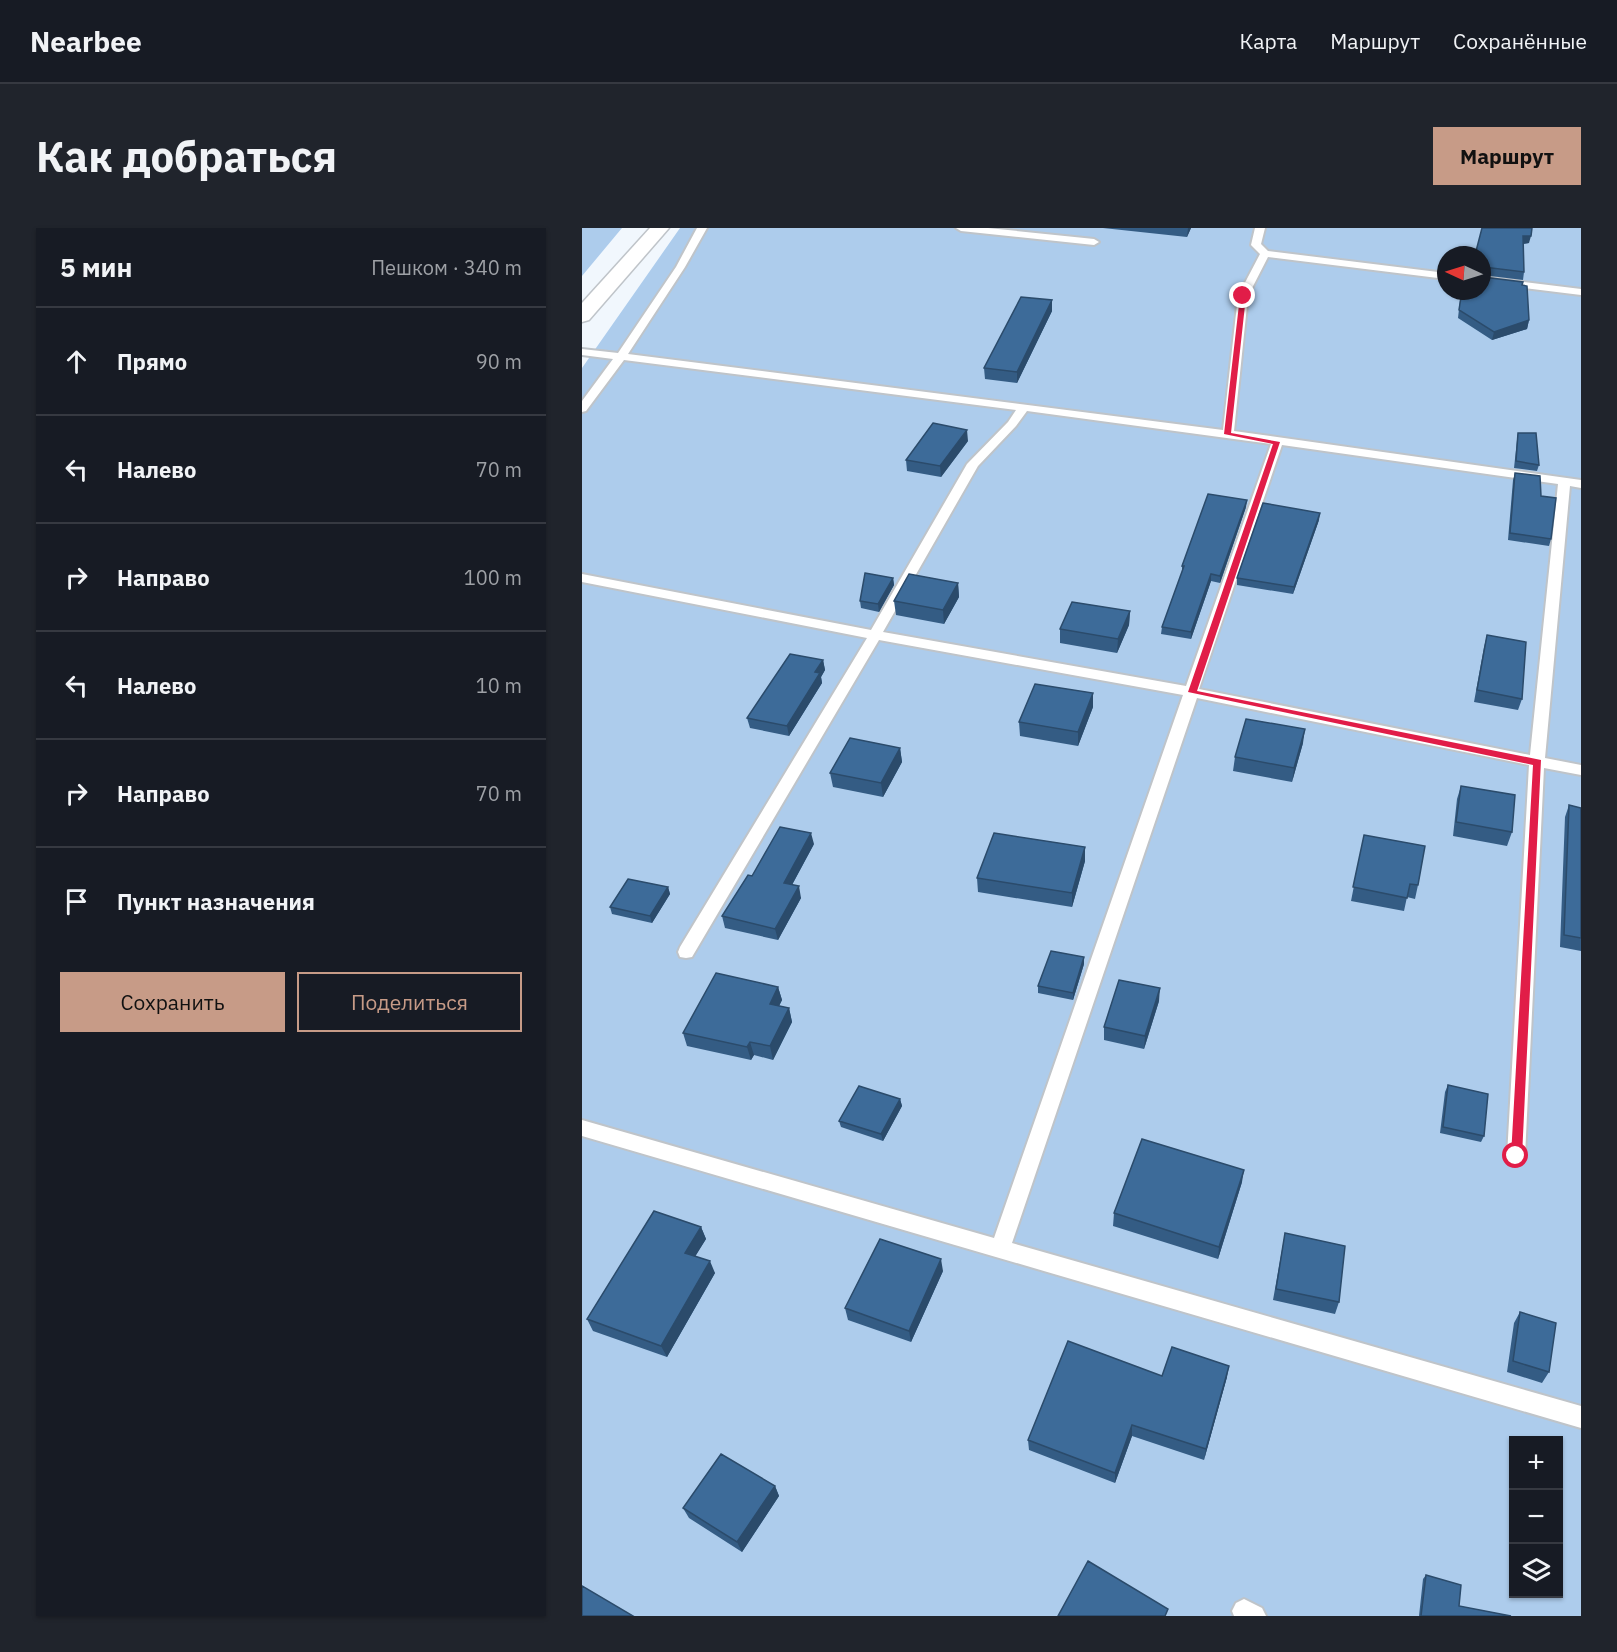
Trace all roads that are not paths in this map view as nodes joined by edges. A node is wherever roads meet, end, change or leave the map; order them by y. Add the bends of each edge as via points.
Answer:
1 (660, 228) edge
2 (702, 228) edge
3 (961, 228) edge
4 (1260, 228) edge
5 (1094, 242) dead end
6 (1265, 254) junction
7 (1437, 275) edge
8 (1491, 281) edge
9 (1581, 292) edge
10 (582, 316) edge
11 (582, 352) edge
12 (622, 357) junction
13 (1023, 408) junction
14 (582, 409) edge
15 (1228, 434) junction
16 (1277, 442) junction
17 (1564, 482) junction
18 (1581, 484) edge
19 (582, 578) edge
20 (875, 635) junction
21 (1192, 692) junction
22 (1538, 763) junction
23 (1581, 770) edge
24 (686, 952) dead end
25 (582, 1128) edge
26 (1516, 1156) dead end
27 (1000, 1251) junction
28 (1581, 1417) edge

1 - 10 street
2 - 12 lane
3 - 5 lane
4 - 6 lane via 1256,245
6 - 7 lane
6 - 15 lane via 1243,296
8 - 9 lane
11 - 12 lane
12 - 13 lane
12 - 14 lane
13 - 15 lane
13 - 20 lane via 974,464
15 - 16 lane
16 - 17 lane
16 - 21 lane
17 - 18 lane
17 - 22 lane
19 - 20 lane
20 - 21 lane
20 - 24 lane
21 - 22 lane
21 - 27 lane
22 - 23 lane
22 - 26 lane
25 - 27 lane
27 - 28 lane

